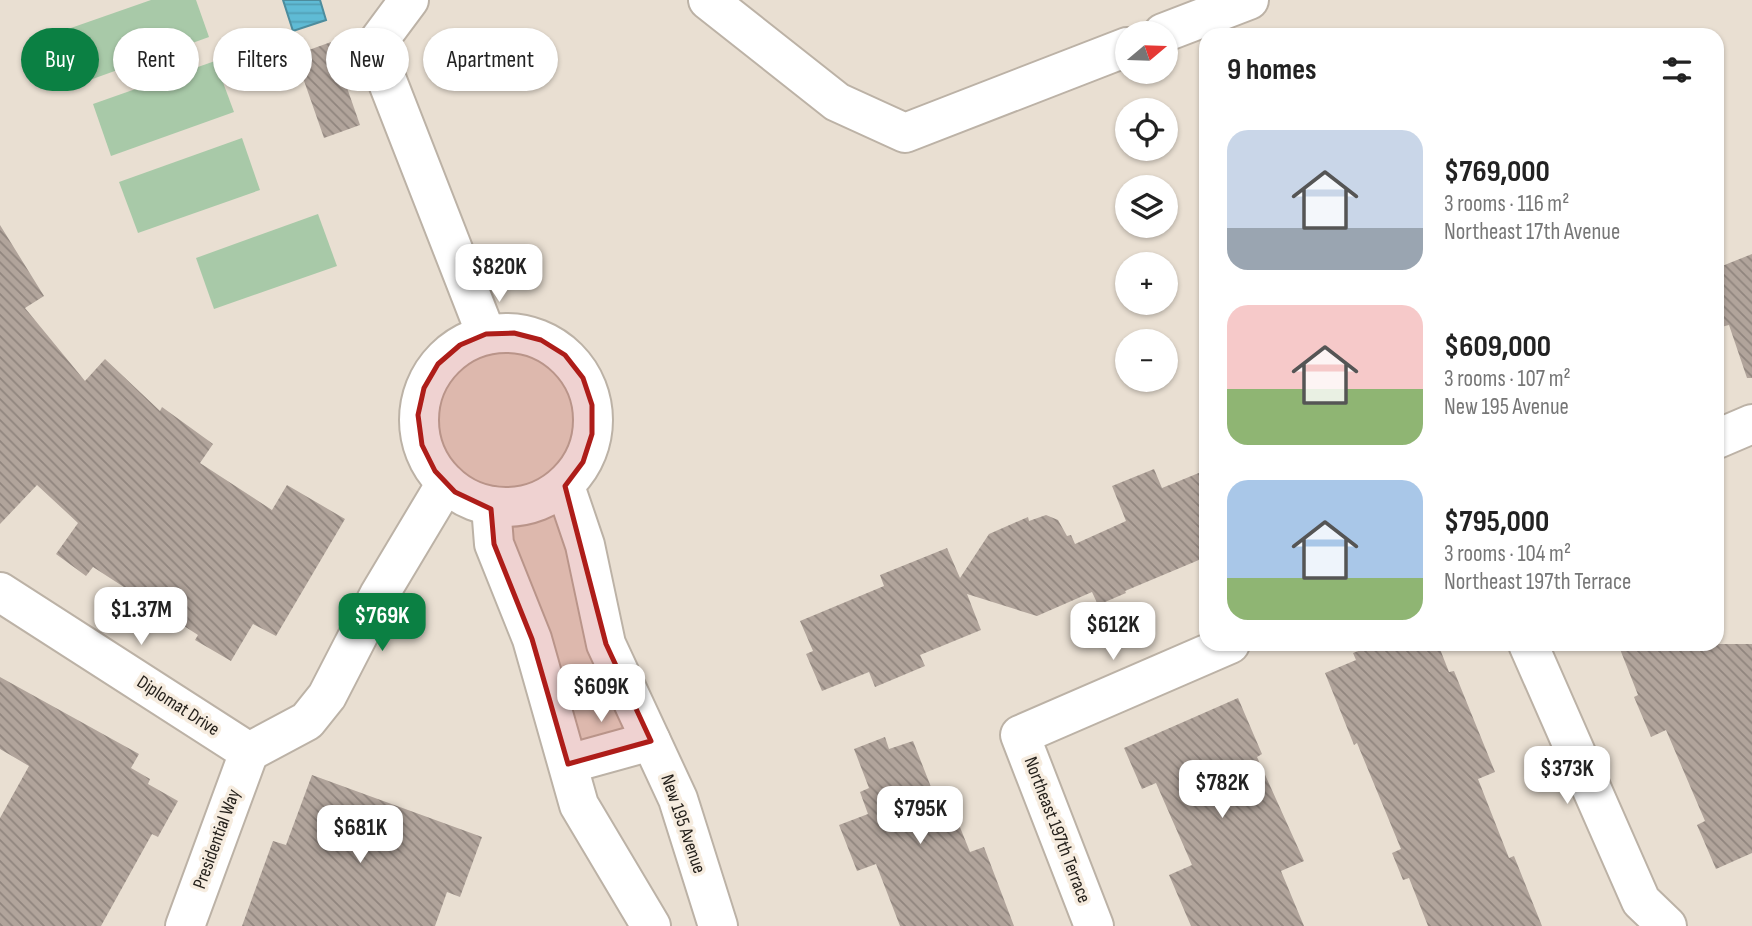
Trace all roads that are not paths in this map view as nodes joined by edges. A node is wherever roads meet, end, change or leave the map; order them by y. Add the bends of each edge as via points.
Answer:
1 (409, 0) edge
2 (708, 0) edge
3 (1249, 0) edge
4 (1178, 27) edge
5 (1115, 52) edge
6 (486, 334) junction
7 (1752, 425) edge
8 (1724, 436) edge
9 (446, 483) junction
10 (565, 486) junction
11 (491, 506) junction
12 (0, 592) edge
13 (1214, 651) edge
14 (1531, 651) edge
15 (651, 741) junction
16 (249, 751) junction
17 (568, 764) junction
18 (185, 926) edge
19 (651, 926) edge
20 (718, 926) edge
21 (1094, 926) edge
22 (1667, 926) edge

1 - 6 street via 374,47
2 - 5 street via 837,102 905,133
3 - 4 street
6 - 9 street via 460,345 438,363 424,388 418,415 422,445
6 - 10 street via 514,333 541,340 565,355 583,378 592,405 592,434 583,462
7 - 8 street
9 - 11 street via 455,492
9 - 16 street via 379,595 327,696 307,721
10 - 11 street via 540,501 511,508
10 - 15 street, New 195 Avenue via 585,545 606,644
11 - 17 street via 494,544 532,639
12 - 16 street, Diplomat Drive
13 - 21 street, Northeast 197th Terrace via 1020,735
14 - 22 street via 1641,901
15 - 17 street
15 - 20 street, New 195 Avenue via 678,799
16 - 18 street, Presidential Way
17 - 19 street via 579,805

